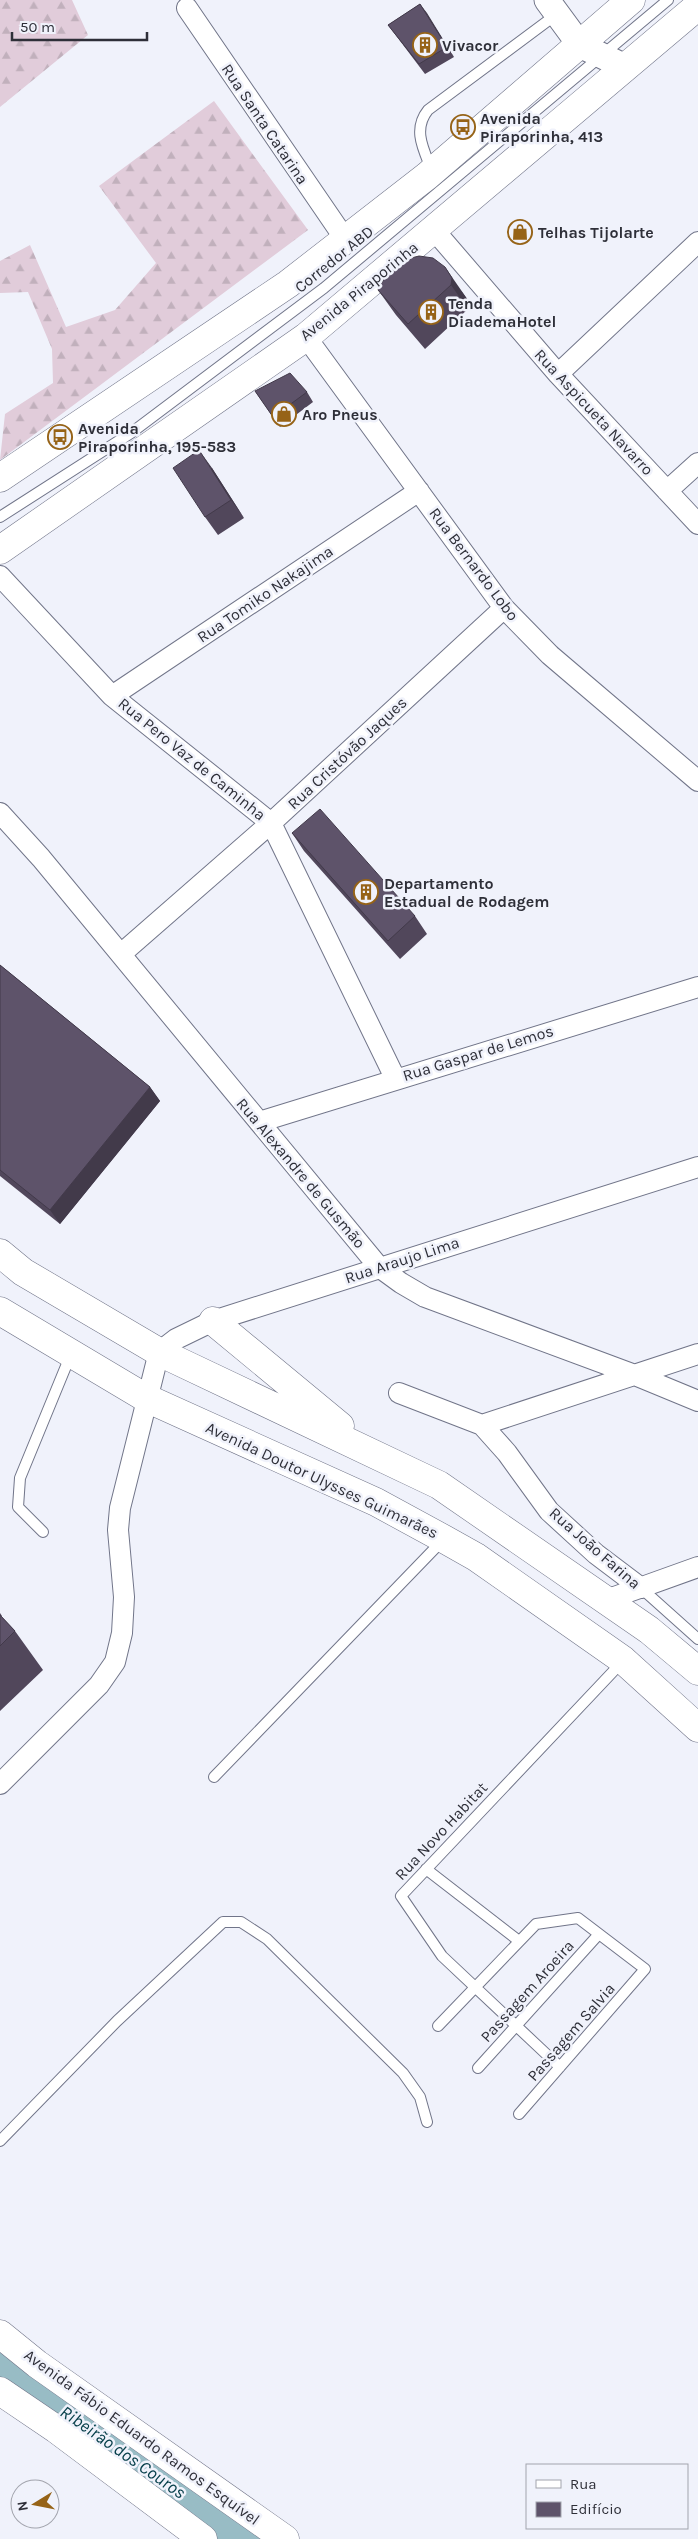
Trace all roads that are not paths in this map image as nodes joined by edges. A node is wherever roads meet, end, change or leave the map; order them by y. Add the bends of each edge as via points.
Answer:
1 (631, 0) edge
2 (668, 0) edge
3 (698, 6) edge
4 (552, 7) edge
5 (187, 8) dead end
6 (602, 56) junction
7 (432, 171) junction
8 (434, 230) junction
9 (345, 238) junction
10 (698, 242) edge
11 (306, 337) junction
12 (558, 374) junction
13 (698, 463) edge
14 (0, 478) edge
15 (419, 491) junction
16 (667, 491) junction
17 (0, 517) edge
18 (698, 524) edge
19 (0, 550) edge
20 (0, 576) edge
21 (504, 608) junction
22 (112, 696) junction
23 (695, 772) edge
24 (0, 813) edge
25 (271, 823) junction
26 (121, 954) junction
27 (698, 987) edge
28 (395, 1078) junction
29 (259, 1122) junction
30 (698, 1168) edge
31 (0, 1253) edge
32 (379, 1266) junction
33 (0, 1311) edge
34 (213, 1321) junction
35 (159, 1352) junction
36 (71, 1354) junction
37 (698, 1354) edge
38 (635, 1375) junction
39 (399, 1393) dead end
40 (146, 1398) junction
41 (698, 1401) edge
42 (482, 1425) junction
43 (370, 1451) junction
44 (43, 1532) dead end
45 (444, 1538) junction
46 (698, 1567) edge
47 (641, 1588) junction
48 (606, 1600) junction
49 (698, 1639) edge
50 (623, 1660) junction
51 (698, 1671) edge
52 (698, 1728) edge
53 (214, 1777) dead end
54 (0, 1784) edge
55 (426, 1869) junction
56 (599, 1934) junction
57 (519, 1941) junction
58 (475, 1988) junction
59 (438, 2026) dead end
60 (516, 2026) junction
61 (560, 2067) junction
62 (478, 2068) dead end
63 (518, 2114) dead end
64 (427, 2122) dead end
65 (0, 2141) edge
66 (0, 2334) edge
67 (0, 2391) edge
68 (203, 2539) edge
69 (285, 2539) edge

1 - 6 main road, Avenida Piraporinha
2 - 6 lane, Corredor ABD
3 - 6 main road, Avenida Piraporinha
4 - 6 street
4 - 7 lane via 428,110 420,122 419,135
5 - 9 street, Rua Santa Catarina
6 - 7 main road, Avenida Piraporinha
6 - 8 main road, Avenida Piraporinha
6 - 17 lane, Corredor ABD via 324,288 131,433
7 - 9 main road, Avenida Piraporinha
8 - 11 main road, Avenida Piraporinha
8 - 12 street, Rua Aspicueta Navarro
9 - 14 main road, Avenida Piraporinha via 288,284
10 - 12 street
11 - 15 street, Rua Bernardo Lobo
11 - 19 main road, Avenida Piraporinha
12 - 16 street, Rua Aspicueta Navarro
13 - 16 street
15 - 21 street, Rua Bernardo Lobo
15 - 22 street, Rua Tomiko Nakajima
16 - 18 street, Rua Aspicueta Navarro
20 - 22 street, Rua Pero Vaz de Caminha
21 - 23 street, Rua Bernardo Lobo via 550,655
21 - 25 street, Rua Cristóvão Jaques
22 - 25 street, Rua Pero Vaz de Caminha
24 - 26 street, Rua Alexandre de Gusmão
25 - 26 street, Rua Cristóvão Jaques
25 - 28 street, Rua Pero Vaz de Caminha
26 - 29 street, Rua Alexandre de Gusmão
27 - 28 street, Rua Gaspar de Lemos
28 - 29 street, Rua Gaspar de Lemos
29 - 32 street, Rua Alexandre de Gusmão
30 - 32 street, Rua Araujo Lima
31 - 35 main road via 23,1272
32 - 34 street, Rua Araujo Lima
32 - 38 street, Rua Alexandre de Gusmão via 401,1284 425,1296
33 - 36 main road, Avenida Doutor Ulysses Guimarães
34 - 35 street, Rua Araujo Lima via 176,1339
34 - 43 main road
35 - 40 street
35 - 43 main road
36 - 40 main road, Avenida Doutor Ulysses Guimarães
36 - 44 lane via 20,1478 18,1507
37 - 38 street
38 - 41 street, Rua Alexandre de Gusmão
38 - 42 street
39 - 42 street
40 - 45 main road, Avenida Doutor Ulysses Guimarães via 376,1502
40 - 54 street via 120,1508 118,1530 124,1597 122,1634 115,1662 99,1685
42 - 47 street, Rua João Farina via 507,1453 549,1511 596,1554
43 - 48 main road via 439,1485
45 - 50 main road, Avenida Doutor Ulysses Guimarães
45 - 53 lane
46 - 47 street
47 - 48 street
47 - 49 lane, Rua João Farina
48 - 51 main road via 649,1630
50 - 52 main road, Avenida Doutor Ulysses Guimarães
50 - 55 lane, Rua Novo Habitat
55 - 57 lane
55 - 58 lane, Rua Novo Habitat via 400,1896 442,1956
56 - 57 lane via 578,1918 536,1924
56 - 60 lane, Passagem Aroeira
56 - 61 lane, Passagem Salvia via 645,1969
57 - 58 lane
58 - 59 lane
58 - 60 lane, Rua Novo Habitat
60 - 61 lane, Rua Novo Habitat
60 - 62 lane, Passagem Aroeira
61 - 63 lane, Passagem Salvia
64 - 65 lane via 420,2097 403,2072 267,1939 241,1922 223,1922 117,2021
66 - 69 main road, Avenida Fábio Eduardo Ramos Esquível via 37,2364
67 - 68 main road

